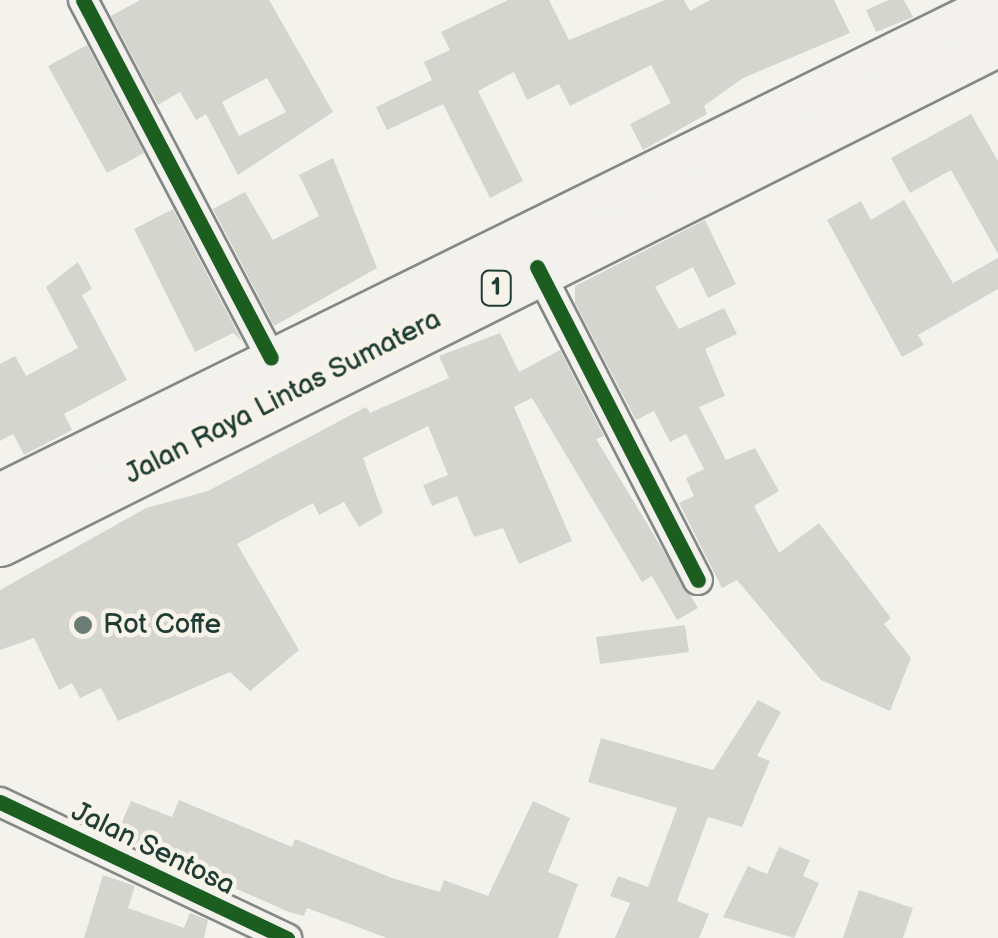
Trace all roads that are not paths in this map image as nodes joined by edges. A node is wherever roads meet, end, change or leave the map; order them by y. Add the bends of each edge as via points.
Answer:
1 (82, 0) edge
2 (990, 15) edge
3 (537, 267) junction
4 (271, 358) junction
5 (0, 495) edge
6 (0, 543) edge
7 (698, 580) dead end
8 (0, 802) edge
9 (287, 938) edge

1 - 4 street
2 - 3 highway, Jalan Raya Lintas Sumatera / 1
2 - 4 highway, Jalan Raya Lintas Sumatera / 1
3 - 6 highway, Jalan Raya Lintas Sumatera / 1
3 - 7 street
4 - 5 highway, Jalan Raya Lintas Sumatera / 1
8 - 9 street, Jalan Sentosa

